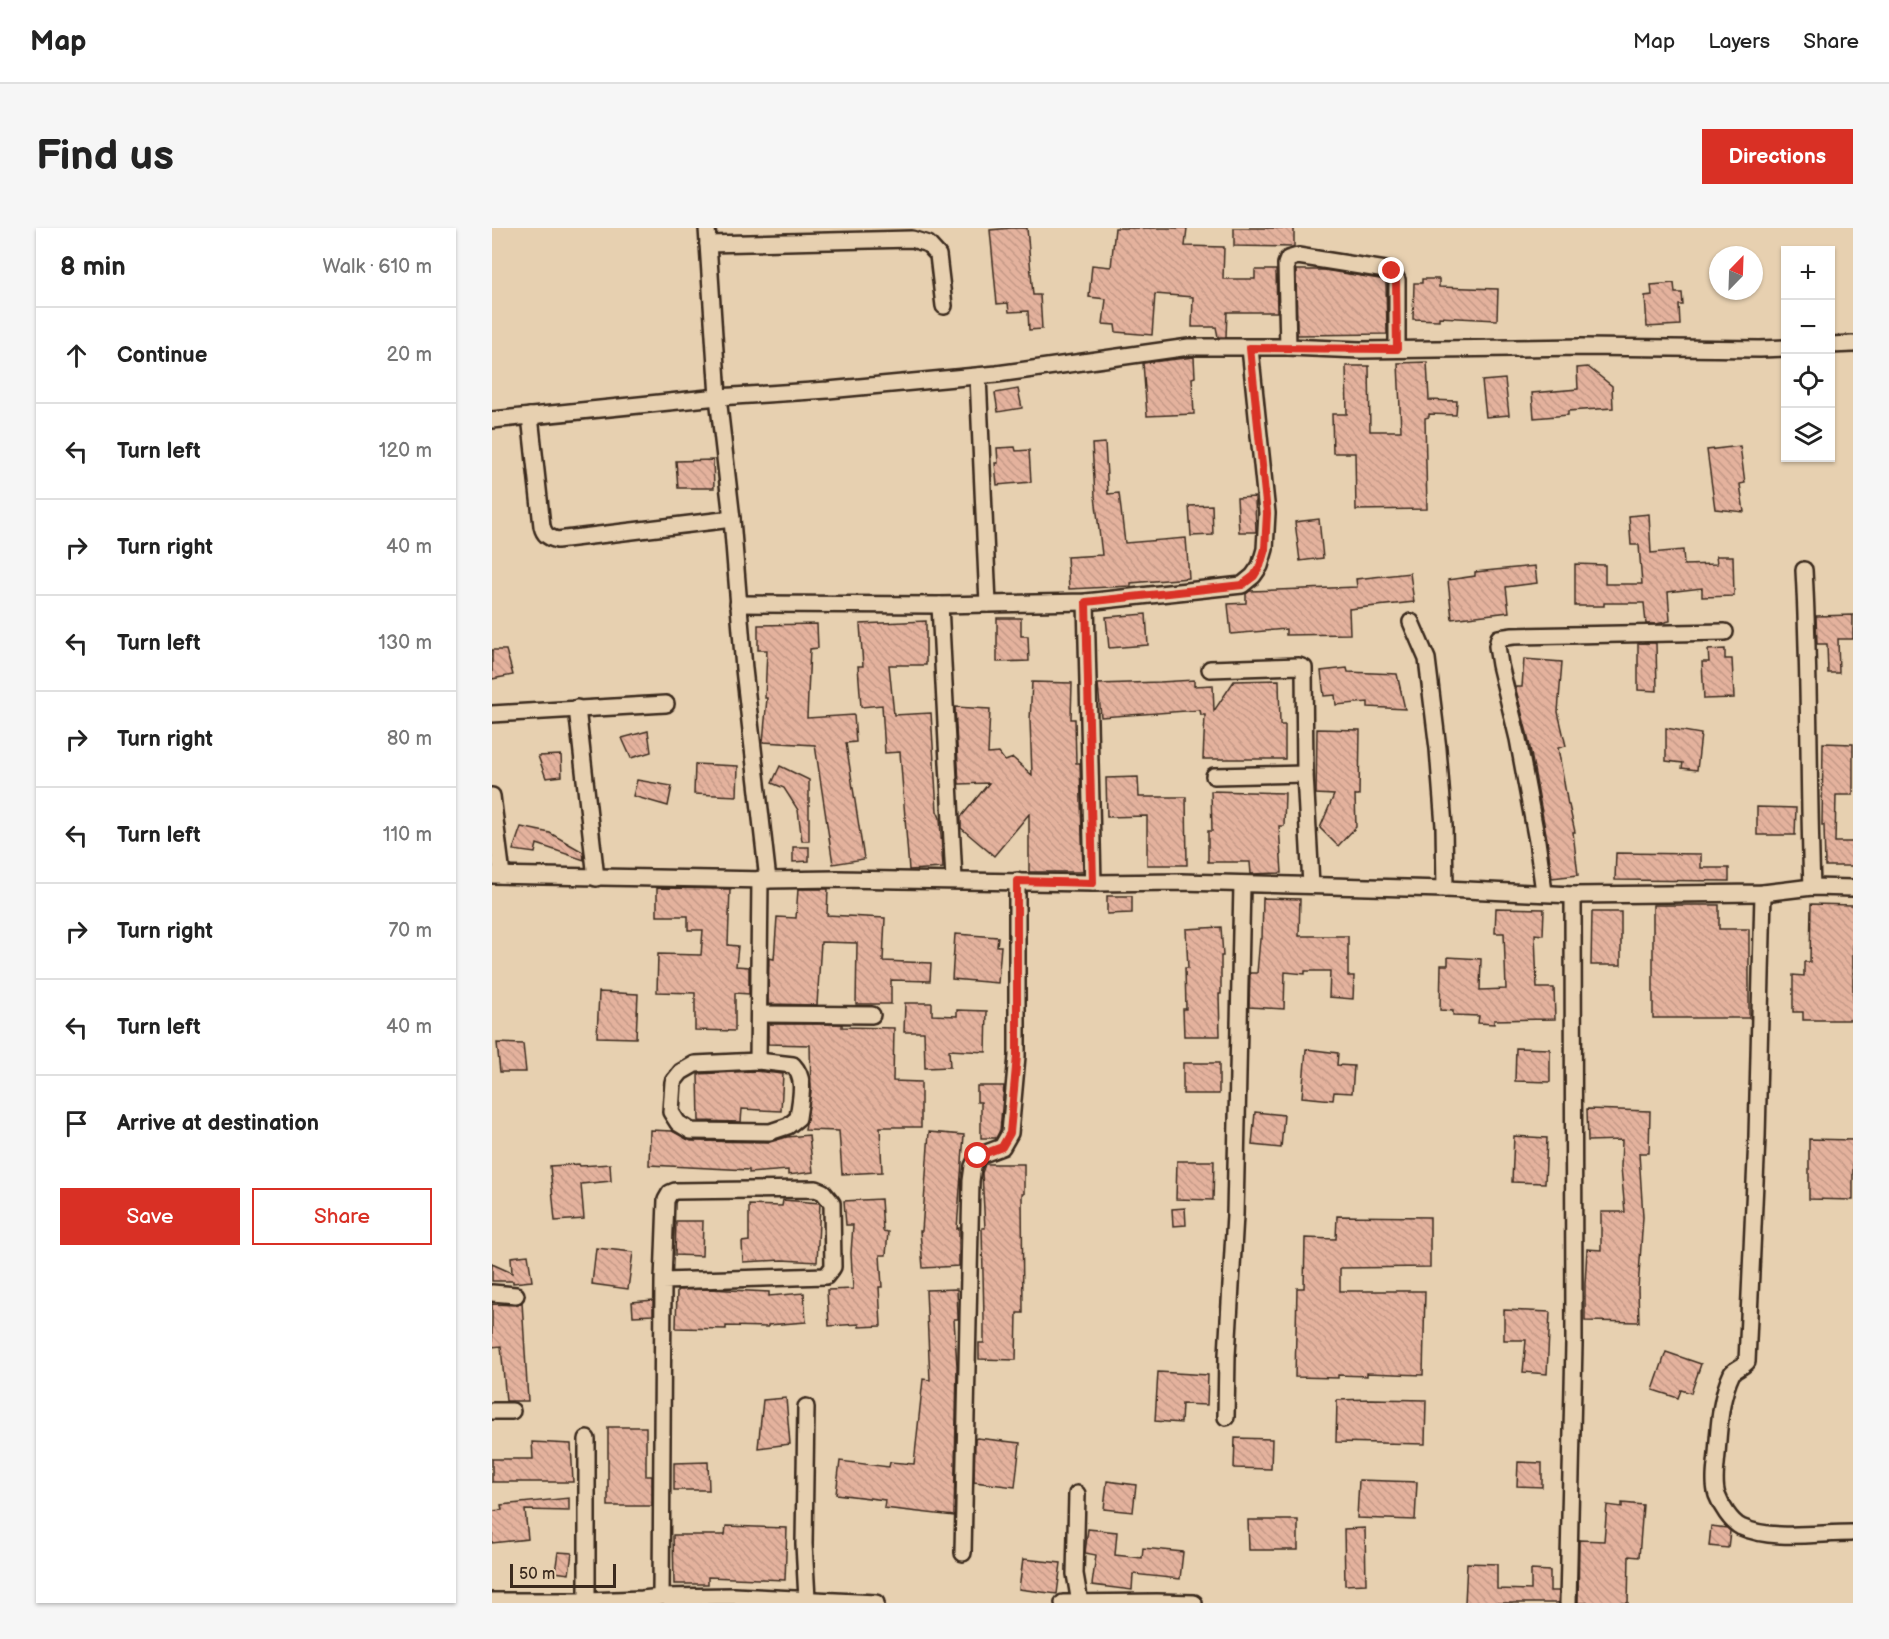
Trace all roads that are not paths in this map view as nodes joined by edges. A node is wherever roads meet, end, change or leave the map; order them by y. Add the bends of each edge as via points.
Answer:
1 (707, 228) edge
2 (708, 244) junction
3 (944, 306) dead end
4 (1853, 344) edge
5 (1835, 345) edge
6 (1288, 347) junction
7 (1250, 348) junction
8 (1781, 348) edge
9 (1397, 349) junction
10 (978, 376) junction
11 (718, 397) junction
12 (530, 416) junction
13 (492, 420) edge
14 (732, 519) junction
15 (1804, 570) dead end
16 (1086, 602) junction
17 (738, 604) junction
18 (988, 604) junction
19 (940, 605) junction
20 (1411, 622) dead end
21 (1725, 632) dead end
22 (1210, 669) dead end
23 (666, 704) dead end
24 (577, 708) junction
25 (492, 714) edge
26 (1305, 774) junction
27 (1214, 776) dead end
28 (492, 796) edge
29 (497, 875) edge
30 (596, 878) junction
31 (764, 879) junction
32 (954, 880) junction
33 (1017, 881) junction
34 (1093, 883) junction
35 (1242, 884) junction
36 (1311, 885) junction
37 (1812, 887) junction
38 (1853, 888) edge
39 (1445, 889) junction
40 (1544, 892) junction
41 (1763, 893) junction
42 (1574, 895) junction
43 (759, 1014) junction
44 (872, 1015) dead end
45 (758, 1061) junction
46 (663, 1281) junction
47 (492, 1293) edge
48 (516, 1295) dead end
49 (806, 1407) dead end
50 (492, 1411) edge
51 (512, 1411) dead end
52 (1226, 1417) dead end
53 (587, 1438) dead end
54 (1077, 1494) dead end
55 (1851, 1533) dead end
56 (963, 1553) dead end
57 (661, 1597) junction
58 (807, 1599) junction
59 (492, 1601) edge
60 (587, 1601) junction
61 (641, 1601) edge
62 (876, 1603) edge
63 (1063, 1603) edge
64 (1080, 1603) edge
65 (1194, 1603) edge
66 (1568, 1603) edge

1 - 2 street
2 - 3 street via 912,239 928,244 938,255
2 - 11 street
4 - 5 street
6 - 7 street
6 - 9 street
6 - 9 street via 1287,264 1288,259 1298,256 1392,271 1396,280
7 - 10 street via 1189,347
7 - 16 street via 1267,513 1265,549 1254,576 1242,585
8 - 9 street
10 - 11 street
10 - 18 street
11 - 12 street
11 - 14 street
12 - 13 street
12 - 14 street via 542,526 549,537 557,540
14 - 17 street
15 - 37 street
16 - 18 street
16 - 34 street
17 - 19 street
17 - 31 street
18 - 19 street
19 - 32 street
20 - 39 street via 1427,659 1438,749
21 - 40 street via 1499,638 1500,665 1518,739
22 - 26 street via 1304,668
23 - 24 street
24 - 25 street
24 - 30 street
26 - 27 street
26 - 36 street
28 - 29 street
29 - 30 street
30 - 31 street
31 - 32 street
31 - 43 street
32 - 33 street
33 - 34 street
33 - 56 street via 1017,1056 1010,1133 1002,1147 978,1156 971,1181
34 - 35 street
35 - 36 street
35 - 52 street
36 - 39 street
37 - 38 street
37 - 41 street
39 - 40 street
40 - 42 street
41 - 42 street
41 - 55 street via 1747,1362 1732,1373 1721,1411 1717,1495 1733,1522 1742,1527 1788,1535
42 - 66 street via 1574,1344
43 - 44 street
43 - 45 street
45 - 45 street via 794,1065 799,1071 803,1085 798,1118 788,1126 770,1132 691,1131 678,1123 671,1112 673,1082 681,1072 695,1064
46 - 46 street via 664,1206 670,1193 816,1190 832,1203 833,1267 826,1276
46 - 57 street
47 - 48 street
49 - 58 street
50 - 51 street
53 - 60 street
54 - 64 street via 1075,1574
57 - 58 street
57 - 61 street
58 - 62 street
59 - 60 street
60 - 61 street
63 - 64 street
64 - 65 street

